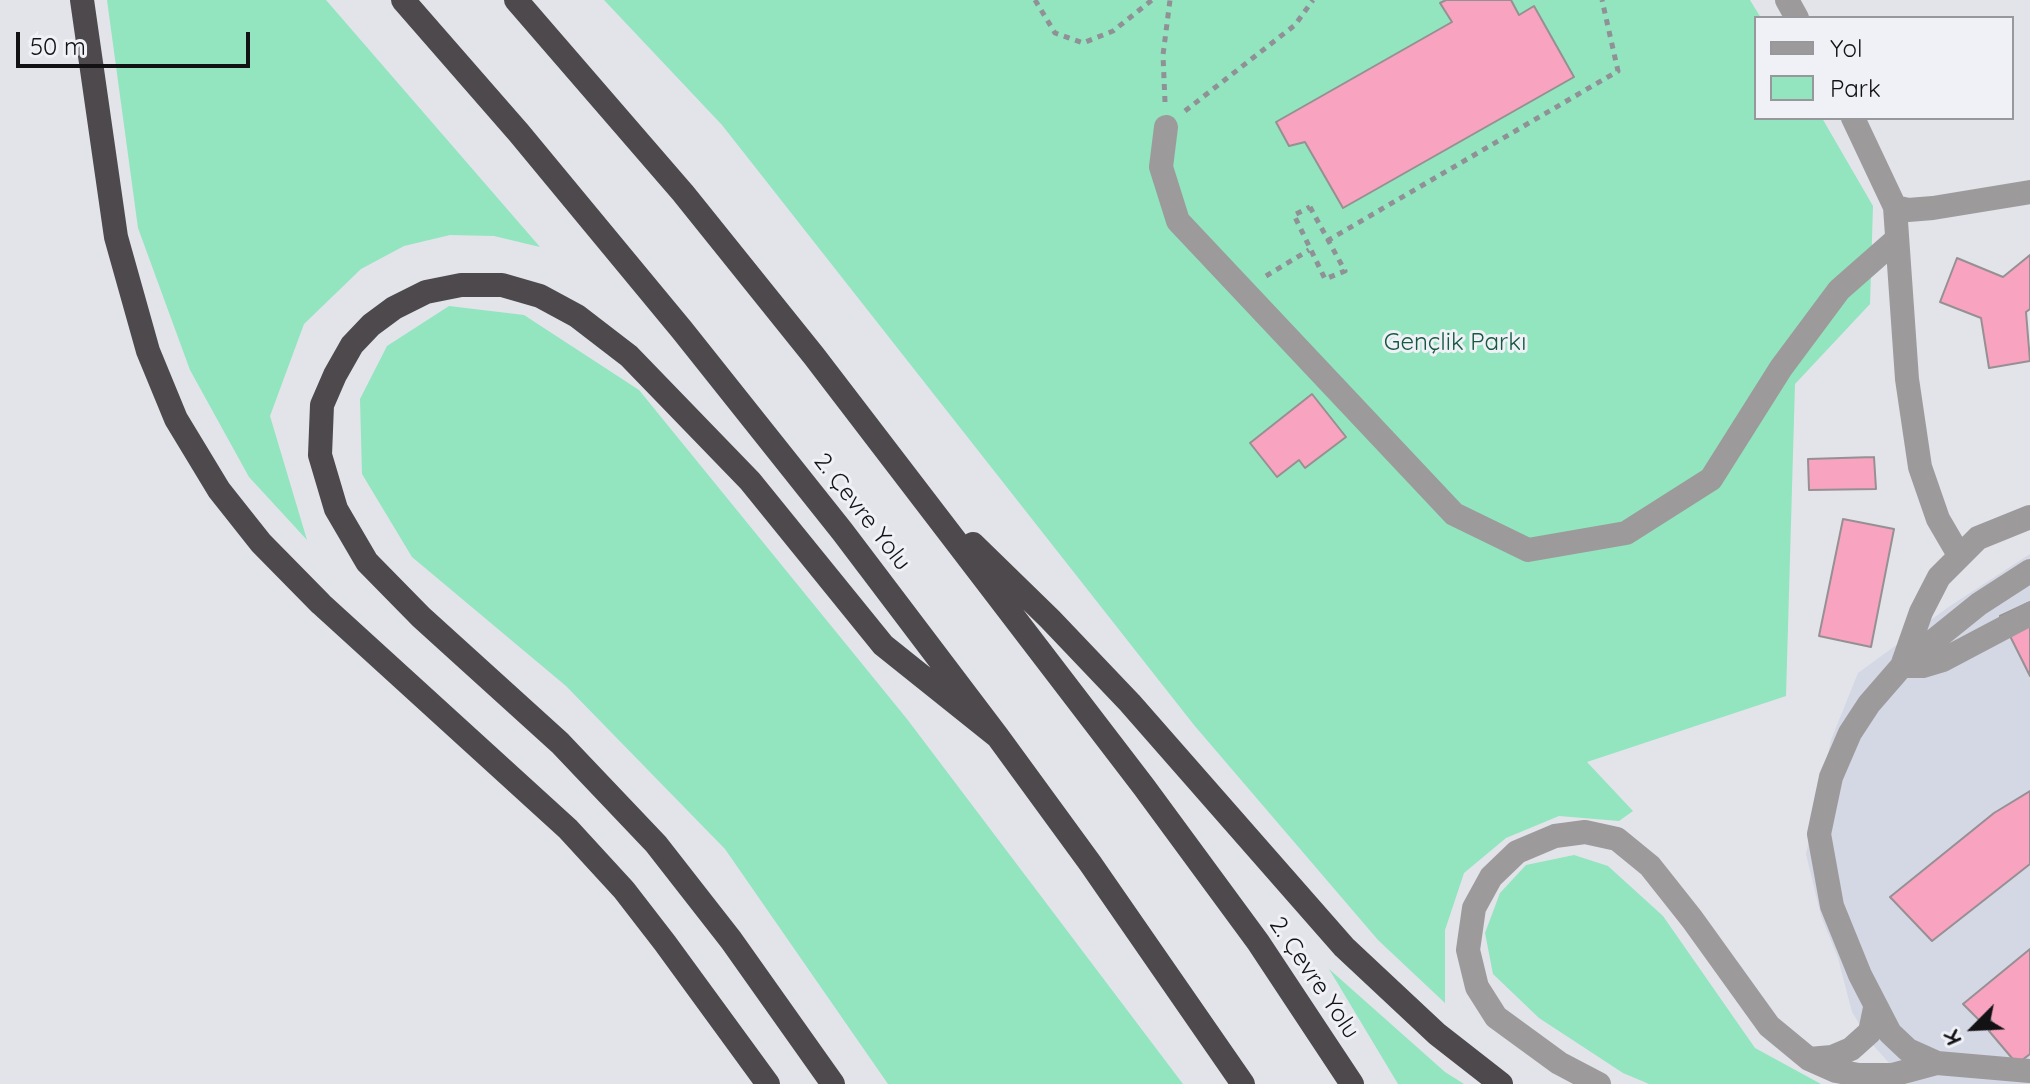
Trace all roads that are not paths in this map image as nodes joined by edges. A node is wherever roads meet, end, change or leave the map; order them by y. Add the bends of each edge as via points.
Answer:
1 (82, 0) edge
2 (403, 0) edge
3 (516, 0) edge
4 (1854, 120) edge
5 (1166, 127) road end
6 (2030, 192) edge
7 (1895, 207) junction
8 (1897, 239) junction
9 (914, 487) junction
10 (2030, 517) edge
11 (1959, 555) junction
12 (2030, 571) edge
13 (2030, 614) edge
14 (1902, 666) junction
15 (998, 737) junction
16 (1875, 1008) junction
17 (1809, 1059) junction
18 (1937, 1063) junction
19 (2030, 1071) edge
20 (768, 1084) edge
21 (833, 1084) edge
22 (1243, 1084) edge
23 (1352, 1084) edge
24 (1501, 1084) edge
25 (1599, 1084) edge

1 - 20 highway via 116,237 148,351 176,419 219,490 261,543 321,604 568,829 624,890
2 - 15 highway, 2. Çevre Yolu via 682,330
3 - 9 highway, 2. Çevre Yolu via 683,193
4 - 7 street
5 - 8 street via 1161,167 1178,221 1454,514 1528,550 1626,533 1711,479 1781,368 1839,290
6 - 7 street via 1933,208
7 - 8 street
8 - 11 street via 1907,379 1920,467 1938,519
9 - 23 highway, 2. Çevre Yolu via 1258,942
9 - 24 highway via 1130,703 1344,947 1437,1034
10 - 11 street via 1978,538
11 - 14 street via 1939,577 1921,612
12 - 14 street
13 - 14 street via 1943,660
14 - 16 street via 1850,733 1831,777 1819,834 1832,906
15 - 21 highway via 883,645 750,481 691,418 619,348 565,310 502,285 461,285 426,292 394,308 352,345 322,405 320,455 336,509 367,562 560,743 656,844
15 - 22 highway, 2. Çevre Yolu
16 - 17 street via 1870,1032 1851,1049
16 - 18 street via 1908,1050
17 - 18 street via 1859,1075 1892,1075
17 - 25 street via 1769,1026 1650,866 1617,839 1585,832 1555,836 1517,852 1491,877 1474,908 1468,950 1477,987 1496,1017 1559,1063
18 - 19 street

